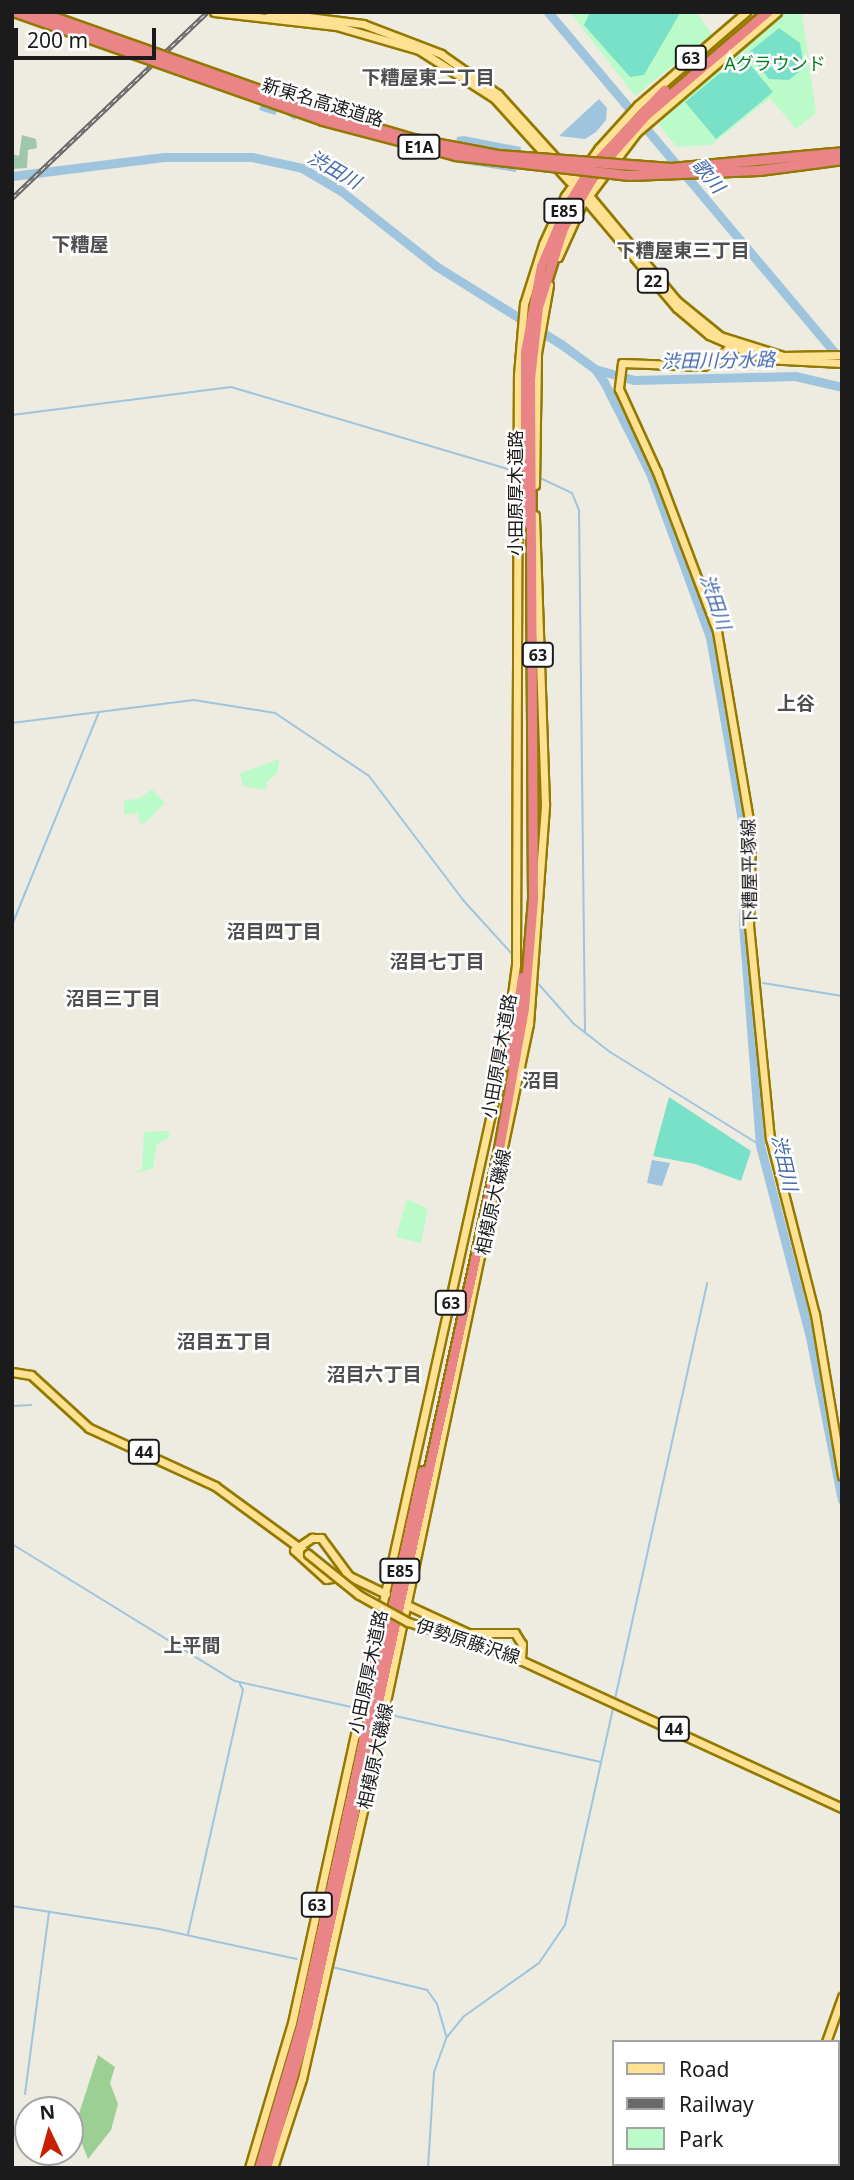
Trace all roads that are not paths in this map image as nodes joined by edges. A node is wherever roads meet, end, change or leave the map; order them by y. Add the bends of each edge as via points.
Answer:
1 (16, 12) edge
2 (39, 12) edge
3 (214, 12) edge
4 (269, 12) edge
5 (746, 12) edge
6 (757, 12) edge
7 (767, 12) edge
8 (777, 12) edge
9 (644, 113) junction
10 (631, 125) junction
11 (842, 152) edge
12 (842, 159) edge
13 (590, 201) dead end
14 (532, 318) junction
15 (530, 331) junction
16 (730, 344) junction
17 (842, 355) edge
18 (827, 361) junction
19 (842, 363) edge
20 (525, 968) junction
21 (12, 1372) edge
22 (842, 1476) edge
23 (300, 1546) junction
24 (349, 1576) junction
25 (386, 1594) junction
26 (407, 1605) junction
27 (375, 1640) junction
28 (521, 1658) junction
29 (359, 1772) junction
30 (842, 1808) edge
31 (842, 1997) edge
32 (827, 2040) edge
33 (249, 2168) edge
34 (259, 2168) edge
35 (266, 2168) edge
36 (273, 2168) edge

1 - 12 highway, 新東名高速道路 / E1A, bridge via 322,120 455,155 629,175 759,170
2 - 11 highway, 新東名高速道路 / E1A, bridge via 324,113 471,150 544,162 657,168 759,163
3 - 4 main road via 336,26 423,52 494,98 571,178 498,94 441,54 363,24
5 - 9 main road, 63
6 - 9 highway, 小田原厚木道路 / E85
7 - 9 highway, 小田原厚木道路 / E85
8 - 9 main road, 63
9 - 10 highway, 小田原厚木道路 / E85
10 - 14 main road, 相模原大磯線 / 63 via 581,206
10 - 14 highway, 小田原厚木道路 / E85 via 590,168 565,207 541,266
13 - 16 main road, 22 via 677,301
14 - 15 highway, 小田原厚木道路 / E85
14 - 15 main road, 相模原大磯線 / 63
15 - 20 highway, 小田原厚木道路 / E85 via 523,391
15 - 20 main road, 相模原大磯線 / 63 via 545,804
16 - 18 main road, 22
16 - 22 main road, 下糟屋平塚線 via 720,359 703,366 621,365 618,384 717,631 751,831 750,925 769,1138 815,1314
17 - 18 main road, 22
18 - 19 main road, 22
20 - 25 main road, 相模原大磯線 / 63
20 - 26 main road, 相模原大磯線 / 63 via 519,1087
20 - 29 highway, 小田原厚木道路 / E85 via 498,1124
21 - 23 main road, 伊勢原藤沢線 / 44 via 31,1376 89,1429 202,1478
23 - 24 main road via 312,1538 324,1539
23 - 24 main road via 294,1550 325,1578
23 - 28 main road, 伊勢原藤沢線 / 44, bridge via 359,1595 408,1622
24 - 25 main road
25 - 27 main road, 相模原大磯線 / 63
26 - 28 main road via 468,1633 515,1633 523,1644
26 - 29 highway, E85
26 - 36 main road, 相模原大磯線 / 63 via 302,2079
27 - 29 highway
27 - 33 main road, 相模原大磯線 / 63 via 292,2023
28 - 30 main road, 伊勢原藤沢線 / 44
29 - 34 highway, 小田原厚木道路 / E85 via 301,2024
29 - 35 highway, 小田原厚木道路 / E85 via 307,2026
31 - 32 main road

